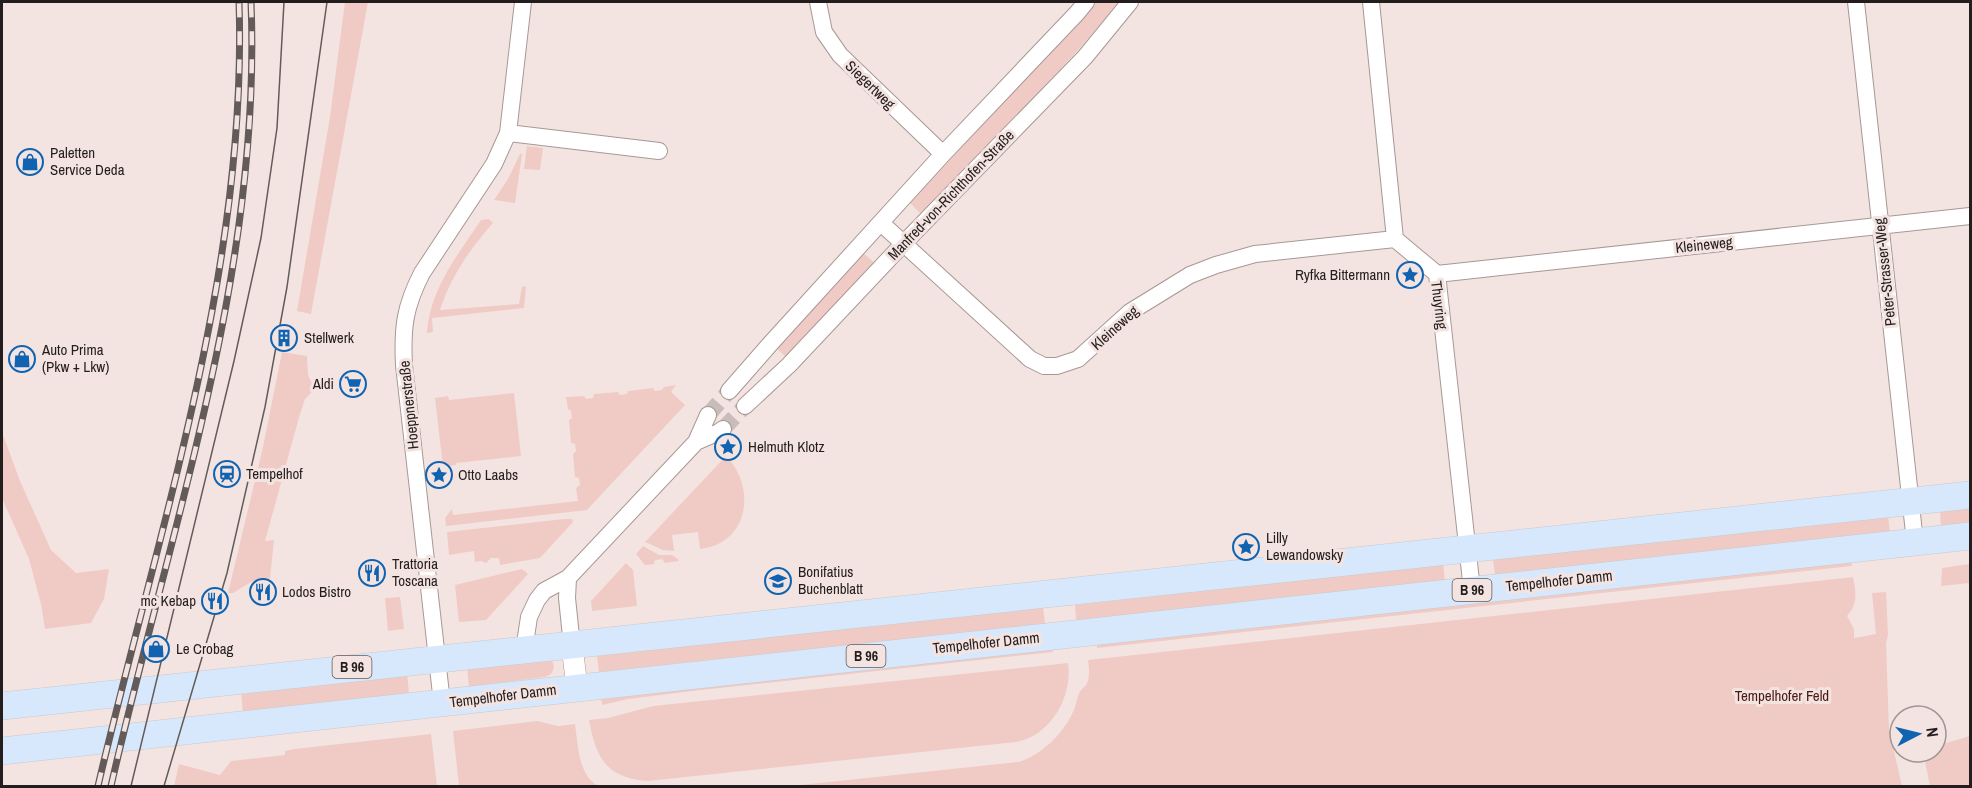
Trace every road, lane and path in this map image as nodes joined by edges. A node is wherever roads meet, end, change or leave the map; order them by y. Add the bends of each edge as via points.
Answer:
1 (524, 2) edge
2 (818, 2) edge
3 (1086, 2) edge
4 (1130, 2) edge
5 (1371, 2) edge
6 (1856, 2) edge
7 (508, 133) junction
8 (659, 152) dead end
9 (943, 154) junction
10 (1971, 216) edge
11 (881, 223) junction
12 (1880, 226) junction
13 (1395, 239) junction
14 (903, 244) junction
15 (1437, 274) junction
16 (751, 367) junction
17 (769, 384) junction
18 (729, 391) tunnel mouth
19 (745, 406) tunnel mouth
20 (708, 415) tunnel mouth
21 (723, 429) tunnel mouth
22 (696, 442) junction
23 (1971, 495) edge
24 (1911, 501) junction
25 (1971, 536) edge
26 (1915, 542) junction
27 (1467, 549) junction
28 (568, 578) junction
29 (1472, 590) junction
30 (1063, 593) junction
31 (1072, 633) junction
32 (572, 646) junction
33 (524, 650) junction
34 (438, 658) junction
35 (577, 687) junction
36 (442, 703) junction
37 (2, 706) edge
38 (2, 751) edge

1 - 7 street, Hoeppnerstraße
2 - 9 street, Siegertweg via 824,32 840,56
3 - 9 street, Manfred-von-Richthofen-Straße
4 - 14 street, Manfred-von-Richthofen-Straße via 1085,57
5 - 13 street
6 - 12 street, Peter-Strasser-Weg
7 - 8 street
7 - 34 street, Hoeppnerstraße via 494,164 422,273 405,313 404,365
9 - 11 street, Manfred-von-Richthofen-Straße
10 - 12 street, Kleineweg
11 - 14 street, Kleineweg
11 - 16 street, Manfred-von-Richthofen-Straße
12 - 15 street, Kleineweg
12 - 24 street, Peter-Strasser-Weg
13 - 14 street, Kleineweg via 1255,255 1216,265 1160,292 1130,312 1078,359 1057,366 1044,366 1030,359
13 - 15 street, Thuyring
14 - 17 street, Manfred-von-Richthofen-Straße
15 - 27 street, Thuyring
16 - 17 street
16 - 18 street, Manfred-von-Richthofen-Straße
17 - 19 street, Manfred-von-Richthofen-Straße
20 - 22 street
21 - 22 street
22 - 28 street
23 - 24 main road, B 96
24 - 26 street, Peter-Strasser-Weg
24 - 27 main road, B 96
25 - 26 main road, Tempelhofer Damm / B 96
26 - 29 main road, Tempelhofer Damm / B 96
27 - 29 street, Thuyring
27 - 30 main road, B 96
28 - 32 street
28 - 33 street via 544,591 537,600 529,617
29 - 31 main road, Tempelhofer Damm / B 96
30 - 31 main road
30 - 32 main road, B 96
31 - 35 main road, Tempelhofer Damm / B 96
32 - 33 main road, B 96
32 - 35 street
33 - 34 main road, B 96
34 - 36 street, Hoeppnerstraße
34 - 37 main road, B 96
35 - 36 main road, Tempelhofer Damm / B 96
36 - 38 main road, Tempelhofer Damm / B 96

